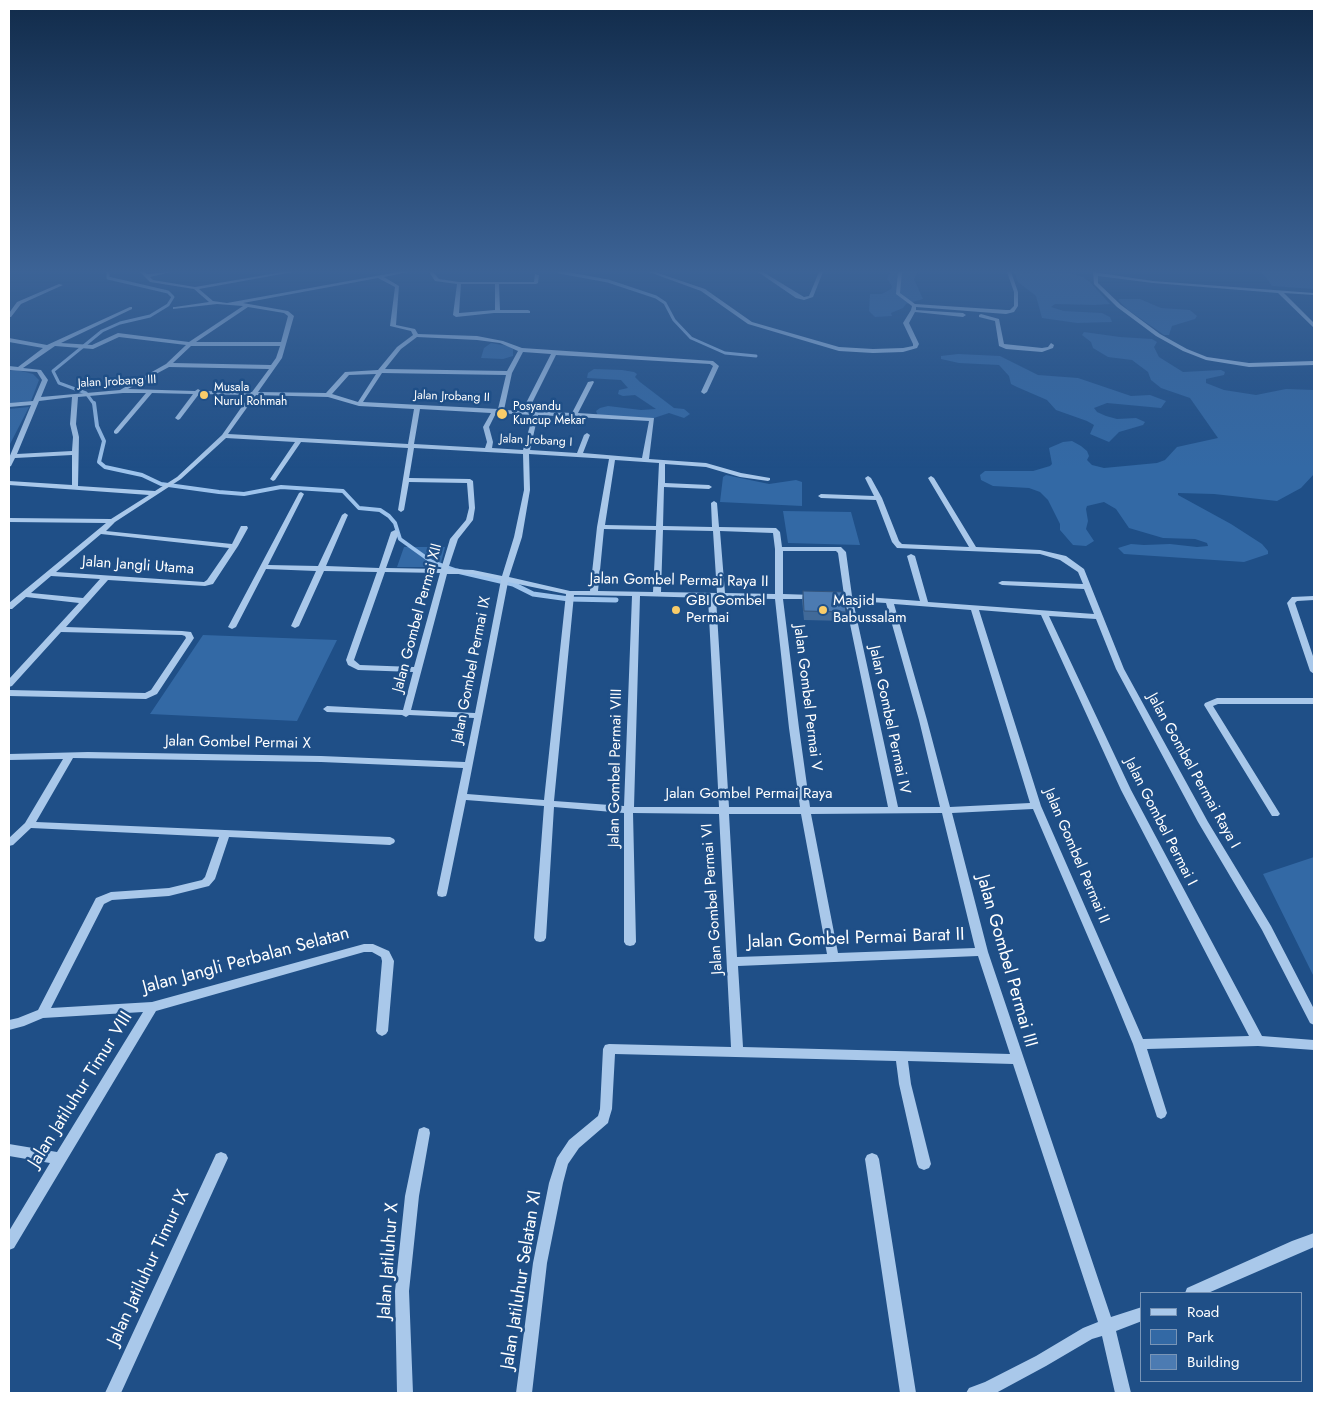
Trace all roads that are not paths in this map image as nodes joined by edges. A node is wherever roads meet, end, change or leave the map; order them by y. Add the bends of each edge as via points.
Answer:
1 (68, 337) edge
2 (110, 337) edge
3 (137, 337) edge
4 (199, 337) edge
5 (285, 337) edge
6 (413, 337) edge
7 (458, 337) edge
8 (799, 337) edge
9 (913, 337) edge
10 (1000, 337) edge
11 (1162, 337) edge
12 (9, 340) edge
13 (54, 344) junction
14 (190, 344) junction
15 (284, 344) junction
16 (1050, 345) dead end
17 (48, 347) junction
18 (521, 350) junction
19 (554, 353) junction
20 (1314, 363) edge
21 (168, 365) junction
22 (21, 367) junction
23 (272, 367) junction
24 (9, 368) edge
25 (380, 372) junction
26 (509, 373) junction
27 (592, 382) dead end
28 (123, 391) junction
29 (151, 391) junction
30 (198, 391) junction
31 (704, 392) dead end
32 (252, 393) junction
33 (84, 394) joint
34 (75, 395) junction
35 (328, 395) junction
36 (36, 401) junction
37 (359, 404) junction
38 (9, 405) edge
39 (417, 407) junction
40 (498, 410) junction
41 (524, 412) junction
42 (536, 413) junction
43 (574, 416) junction
44 (178, 418) dead end
45 (116, 432) dead end
46 (587, 435) dead end
47 (224, 436) junction
48 (300, 440) junction
49 (411, 448) junction
50 (488, 450) junction
51 (526, 452) junction
52 (75, 453) junction
53 (579, 455) junction
54 (14, 456) junction
55 (612, 458) junction
56 (645, 461) junction
57 (662, 462) junction
58 (9, 465) edge
59 (868, 478) dead end
60 (931, 478) dead end
61 (274, 479) dead end
62 (768, 479) dead end
63 (406, 480) junction
64 (9, 483) edge
65 (662, 485) junction
66 (75, 486) junction
67 (709, 486) dead end
68 (157, 492) junction
69 (301, 494) dead end
70 (821, 496) dead end
71 (879, 498) junction
72 (714, 503) dead end
73 (401, 510) dead end
74 (345, 515) dead end
75 (9, 520) edge
76 (113, 521) junction
77 (244, 528) dead end
78 (601, 528) junction
79 (659, 528) junction
80 (716, 529) junction
81 (99, 532) junction
82 (395, 532) dead end
83 (234, 546) junction
84 (973, 548) junction
85 (780, 550) junction
86 (910, 556) dead end
87 (262, 568) junction
88 (322, 570) junction
89 (383, 570) junction
90 (444, 571) junction
91 (51, 574) junction
92 (505, 577) junction
93 (106, 578) junction
94 (1002, 583) dead end
95 (1088, 587) junction
96 (570, 593) junction
97 (594, 593) junction
98 (24, 594) junction
99 (636, 594) junction
100 (657, 594) junction
101 (717, 595) junction
102 (779, 596) junction
103 (818, 597) edge
104 (828, 597) edge
105 (848, 598) junction
106 (1314, 598) edge
107 (85, 601) junction
108 (889, 601) junction
109 (924, 603) junction
110 (9, 607) edge
111 (974, 608) junction
112 (1044, 613) junction
113 (1098, 618) junction
114 (295, 626) dead end
115 (232, 627) dead end
116 (58, 629) junction
117 (418, 670) junction
118 (1314, 671) edge
119 (9, 684) edge
120 (9, 694) edge
121 (1314, 701) edge
122 (327, 709) dead end
123 (406, 714) junction
124 (479, 716) junction
125 (70, 755) junction
126 (9, 757) edge
127 (467, 765) junction
128 (463, 797) junction
129 (549, 803) junction
130 (1036, 806) junction
131 (629, 810) junction
132 (894, 810) junction
133 (946, 810) junction
134 (723, 811) junction
135 (806, 812) junction
136 (1275, 814) dead end
137 (29, 825) junction
138 (225, 834) junction
139 (390, 841) dead end
140 (9, 843) edge
141 (442, 893) dead end
142 (540, 938) dead end
143 (630, 942) dead end
144 (982, 952) junction
145 (833, 958) junction
146 (732, 962) junction
147 (152, 1007) junction
148 (42, 1013) junction
149 (1314, 1020) edge
150 (9, 1024) edge
151 (382, 1031) dead end
152 (1258, 1041) junction
153 (1139, 1044) junction
154 (1314, 1045) edge
155 (737, 1051) junction
156 (901, 1056) junction
157 (1016, 1059) junction
158 (1161, 1113) dead end
159 (424, 1133) dead end
160 (9, 1150) edge
161 (59, 1158) junction
162 (221, 1158) dead end
163 (872, 1159) dead end
164 (924, 1164) dead end
165 (1314, 1240) edge
166 (9, 1243) edge
167 (1194, 1292) edge
168 (1140, 1315) edge
169 (1106, 1326) junction
170 (112, 1393) edge
171 (405, 1393) edge
172 (524, 1393) edge
173 (908, 1393) edge
174 (974, 1393) edge
175 (1123, 1393) edge

1 - 13 street
2 - 13 street via 97,346 85,348
3 - 14 street
4 - 14 street
5 - 15 street
6 - 25 street via 399,348
7 - 18 street via 501,342
8 - 9 street via 839,349 873,351 915,347
10 - 16 street via 1001,345 1006,348 1042,350 1050,348
11 - 20 street via 1206,358 1249,365
12 - 17 street
13 - 17 street
14 - 15 street
14 - 21 street
15 - 23 street
17 - 22 street
18 - 19 street
18 - 26 street
19 - 31 street via 711,362 716,366
19 - 41 street
21 - 23 street
21 - 28 street
22 - 24 street
22 - 36 street via 43,374 45,380
23 - 32 street
25 - 26 street
25 - 35 street via 347,373
25 - 37 street
26 - 40 street
27 - 43 street
28 - 29 street, Jalan Jrobang III
28 - 33 street, Jalan Jrobang III
29 - 30 street, Jalan Jrobang III
29 - 45 street
30 - 32 street, Jalan Jrobang III
30 - 44 street
32 - 35 street, Jalan Jrobang II
32 - 47 street
33 - 34 street, Jalan Jrobang III
34 - 36 street, Jalan Jrobang III
34 - 52 street
35 - 37 street, Jalan Jrobang II
36 - 38 street, Jalan Jrobang III
36 - 54 street
37 - 39 street, Jalan Jrobang II
39 - 40 street, Jalan Jrobang II
39 - 49 street
40 - 41 street, Jalan Jrobang II
40 - 50 street via 486,427 490,442
41 - 42 street, Jalan Jrobang II
42 - 43 street, Jalan Jrobang II
42 - 51 street
43 - 56 street, Jalan Jrobang II via 652,419
46 - 53 street
47 - 48 street, Jalan Jrobang I
47 - 68 street
48 - 49 street, Jalan Jrobang I
48 - 61 street
49 - 50 street, Jalan Jrobang I
49 - 63 street
50 - 51 street, Jalan Jrobang I
51 - 53 street, Jalan Jrobang I
51 - 92 street, Jalan Gombel Permai IX via 527,490 518,537
52 - 54 street
52 - 66 street
53 - 55 street, Jalan Jrobang I
54 - 58 street
55 - 56 street, Jalan Jrobang I
55 - 78 street
56 - 57 street, Jalan Jrobang I
57 - 62 street, Jalan Jrobang I via 714,466 740,475
57 - 65 street
59 - 71 street
60 - 84 street
63 - 73 street
63 - 90 street, Jalan Gombel Permai XII via 471,481 469,520 454,539
64 - 66 street
65 - 67 street
65 - 79 street
66 - 68 street
68 - 76 street
69 - 87 street
70 - 71 street
71 - 84 street, Jalan Gombel Permai Raya I via 900,546
72 - 80 street, Jalan Gombel Permai VI
74 - 88 street
75 - 76 street
76 - 81 street
77 - 83 street, Jalan Jangli Utama
78 - 79 street
78 - 97 street
79 - 80 street
79 - 100 street
80 - 85 street, Jalan Gombel Permai V via 775,530
80 - 101 street, Jalan Gombel Permai VI
81 - 83 street, Jalan Jangli Utama
81 - 91 street
82 - 89 street
83 - 93 street, Jalan Jangli Utama via 210,582 205,584
84 - 95 street, Jalan Gombel Permai Raya I via 1040,552 1063,558 1081,571
85 - 102 street, Jalan Gombel Permai V
85 - 105 street, Jalan Gombel Permai IV via 841,550
86 - 109 street
87 - 88 street, Jalan Gombel Permai Raya II
87 - 115 street
88 - 89 street, Jalan Gombel Permai Raya II
88 - 114 street
89 - 90 street, Jalan Gombel Permai Raya II
89 - 117 street via 350,664
90 - 92 street, Jalan Gombel Permai Raya II
90 - 117 street, Jalan Gombel Permai XII
91 - 93 street, Jalan Jangli Utama
91 - 98 street
92 - 96 street, Jalan Gombel Permai Raya II
92 - 124 street, Jalan Gombel Permai IX
93 - 107 street
94 - 95 street
95 - 113 street, Jalan Gombel Permai Raya I
96 - 97 street, Jalan Gombel Permai Raya II
96 - 129 street
97 - 99 street, Jalan Gombel Permai Raya II
98 - 107 street
98 - 110 street
99 - 100 street, Jalan Gombel Permai Raya II
99 - 131 street, Jalan Gombel Permai VIII
100 - 101 street, Jalan Gombel Permai Raya II
101 - 102 street, Jalan Gombel Permai Raya II
101 - 134 street, Jalan Gombel Permai VI
102 - 103 street, Jalan Gombel Permai Raya II
102 - 135 street, Jalan Gombel Permai V
104 - 105 street
105 - 108 street
105 - 132 street, Jalan Gombel Permai IV
106 - 118 street via 1295,599 1291,603
107 - 116 street
108 - 109 street
108 - 133 street, Jalan Gombel Permai III
109 - 111 street
111 - 112 street
111 - 130 street, Jalan Gombel Permai II
112 - 113 street
112 - 152 street, Jalan Gombel Permai I via 1126,790
113 - 149 street, Jalan Gombel Permai Raya I via 1145,717 1267,929
116 - 119 street
116 - 120 street via 182,633 190,638 154,692 146,696
117 - 123 street, Jalan Gombel Permai XII
121 - 136 street via 1217,701 1208,705
122 - 123 street
123 - 124 street
124 - 127 street, Jalan Gombel Permai IX
125 - 126 street, Jalan Gombel Permai X
125 - 127 street, Jalan Gombel Permai X
125 - 137 street
127 - 128 street, Jalan Gombel Permai IX
128 - 129 street, Jalan Gombel Permai Raya
128 - 141 street, Jalan Gombel Permai IX
129 - 131 street, Jalan Gombel Permai Raya
129 - 142 street
130 - 133 street, Jalan Gombel Permai Raya
130 - 153 street, Jalan Gombel Permai II
131 - 134 street, Jalan Gombel Permai Raya
131 - 143 street, Jalan Gombel Permai VIII
132 - 133 street, Jalan Gombel Permai Raya
132 - 135 street, Jalan Gombel Permai Raya
133 - 144 street, Jalan Gombel Permai III
134 - 135 street, Jalan Gombel Permai Raya
134 - 146 street, Jalan Gombel Permai VI
135 - 145 street, Jalan Gombel Permai V
137 - 138 street
137 - 140 street
138 - 139 street
138 - 148 street via 210,879 205,883 169,892 111,896 100,901
144 - 145 street, Jalan Gombel Permai Barat II
144 - 157 street, Jalan Gombel Permai III
145 - 146 street, Jalan Gombel Permai Barat II
146 - 155 street, Jalan Gombel Permai VI
147 - 148 street, Jalan Jangli Perbalan Selatan
147 - 151 street, Jalan Jangli Perbalan Selatan via 373,948 385,954 388,961
147 - 161 street, Jalan Jatiluhur Timur VIII
148 - 150 street, Jalan Jangli Perbalan Selatan via 20,1023
152 - 153 street
152 - 154 street
153 - 158 street, Jalan Gombel Permai II
155 - 156 street
155 - 172 street, Jalan Jatiluhur Selatan XI via 609,1049 603,1119 574,1144 562,1162 556,1183 540,1263
156 - 157 street
156 - 164 street
157 - 169 street, Jalan Gombel Permai III
159 - 171 street, Jalan Jatiluhur X via 412,1196 402,1291
160 - 161 street
161 - 166 street, Jalan Jatiluhur Timur VIII
162 - 170 street, Jalan Jatiluhur Timur IX
163 - 173 street
165 - 167 street
168 - 169 street
169 - 174 street via 988,1389
169 - 175 street

